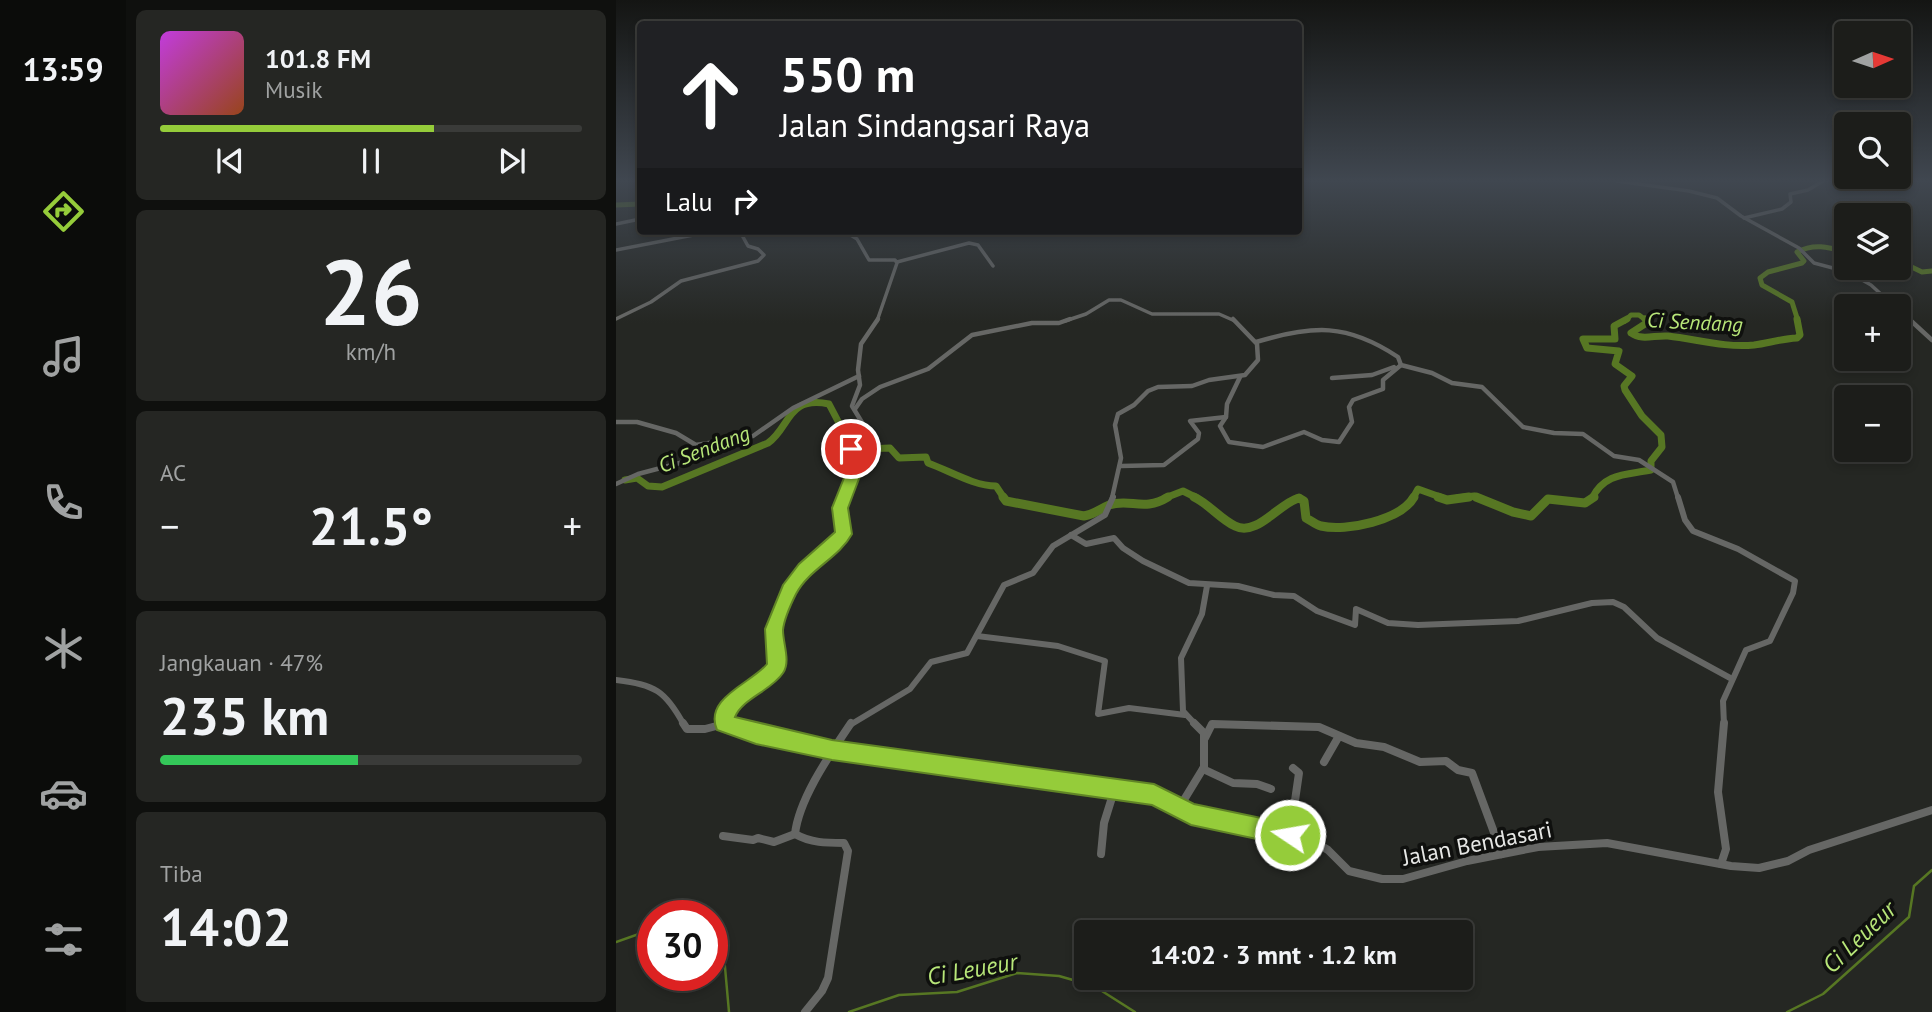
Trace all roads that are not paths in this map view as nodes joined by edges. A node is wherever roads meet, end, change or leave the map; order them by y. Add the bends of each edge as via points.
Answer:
1 (1762, 228) edge
2 (693, 235) edge
3 (744, 235) edge
4 (851, 235) edge
5 (616, 250) edge
6 (897, 262) junction
7 (993, 266) dead end
8 (1881, 294) edge
9 (616, 319) edge
10 (1911, 321) edge
11 (1932, 340) edge
12 (1255, 342) junction
13 (1401, 365) junction
14 (859, 376) junction
15 (1240, 377) junction
16 (1332, 378) dead end
17 (855, 408) junction
18 (1226, 417) junction
19 (616, 422) edge
20 (698, 445) junction
21 (1121, 466) junction
22 (616, 484) edge
23 (1071, 536) junction
24 (1207, 586) junction
25 (977, 636) junction
26 (1731, 679) junction
27 (616, 680) edge
28 (1185, 715) junction
29 (724, 724) junction
30 (1339, 736) junction
31 (1205, 738) junction
32 (832, 750) junction
33 (1324, 762) dead end
34 (1293, 768) dead end
35 (1203, 769) junction
36 (1271, 789) dead end
37 (1114, 790) junction
38 (1179, 808) junction
39 (1932, 810) edge
40 (795, 834) junction
41 (723, 835) dead end
42 (1290, 835) junction
43 (1101, 854) dead end
44 (1502, 854) junction
45 (1721, 864) junction
46 (805, 1012) edge

1 - 8 street via 1800,249 1814,263 1848,272
2 - 5 street
3 - 9 street via 748,246 764,254 758,261 684,279
4 - 6 street via 869,260
6 - 7 street via 969,243 978,244
6 - 14 street via 876,324 861,344
10 - 11 street
12 - 13 street via 1329,328 1353,333 1389,350
12 - 15 street via 1257,362
12 - 17 street via 1233,319 1218,314 1152,314 1121,300 1109,300 1059,323 974,334 928,369 877,389
13 - 16 street via 1372,375
13 - 18 street via 1383,380 1383,389 1353,400 1349,407 1352,422 1339,442 1304,432 1263,447 1231,443 1220,428
13 - 26 street via 1452,383 1482,387 1524,427 1583,434 1614,456 1634,458 1673,482 1693,531 1738,549 1796,582 1770,641 1747,649
14 - 17 street
14 - 20 street via 793,408 753,436
15 - 18 street
15 - 21 street via 1148,391 1117,415
17 - 29 street via 866,429 854,446 856,468 840,508 844,534 789,590 774,629 777,666 733,703
18 - 21 street via 1190,421 1198,439 1164,465
19 - 20 street via 676,433
20 - 22 street via 691,460
21 - 23 street via 1104,516
23 - 24 street via 1088,545 1114,538 1143,561 1186,582
23 - 25 street via 1053,546 1034,572 1004,585
24 - 26 street via 1238,586 1294,596 1317,611 1355,625 1356,609 1388,623 1418,625 1526,620 1613,602 1657,638
24 - 28 street via 1203,609 1181,660
25 - 28 street via 1057,645 1105,662 1098,714 1129,708
25 - 32 street via 965,654 931,662 910,689 857,718
26 - 45 street via 1723,701 1726,715 1718,792 1726,849
27 - 29 street via 656,687 670,699 687,729
28 - 31 street via 1203,730
29 - 32 street
30 - 31 street via 1319,727 1212,724
30 - 33 street
30 - 44 street via 1420,762 1446,761 1470,771
31 - 35 street
32 - 37 street, Jalan Bendasari
32 - 40 street via 799,815
34 - 42 street via 1299,773
35 - 36 street via 1233,783
35 - 38 street
37 - 38 street, Jalan Bendasari via 1154,795
37 - 43 street
38 - 42 street, Jalan Bendasari via 1204,818
39 - 45 street, Jalan Bendasari via 1809,850 1788,862 1759,868
40 - 41 street via 770,842
40 - 46 street via 818,843 844,843 848,850 828,978
42 - 44 street, Jalan Bendasari via 1320,844 1349,871 1382,879 1403,879
44 - 45 street, Jalan Bendasari via 1607,843

